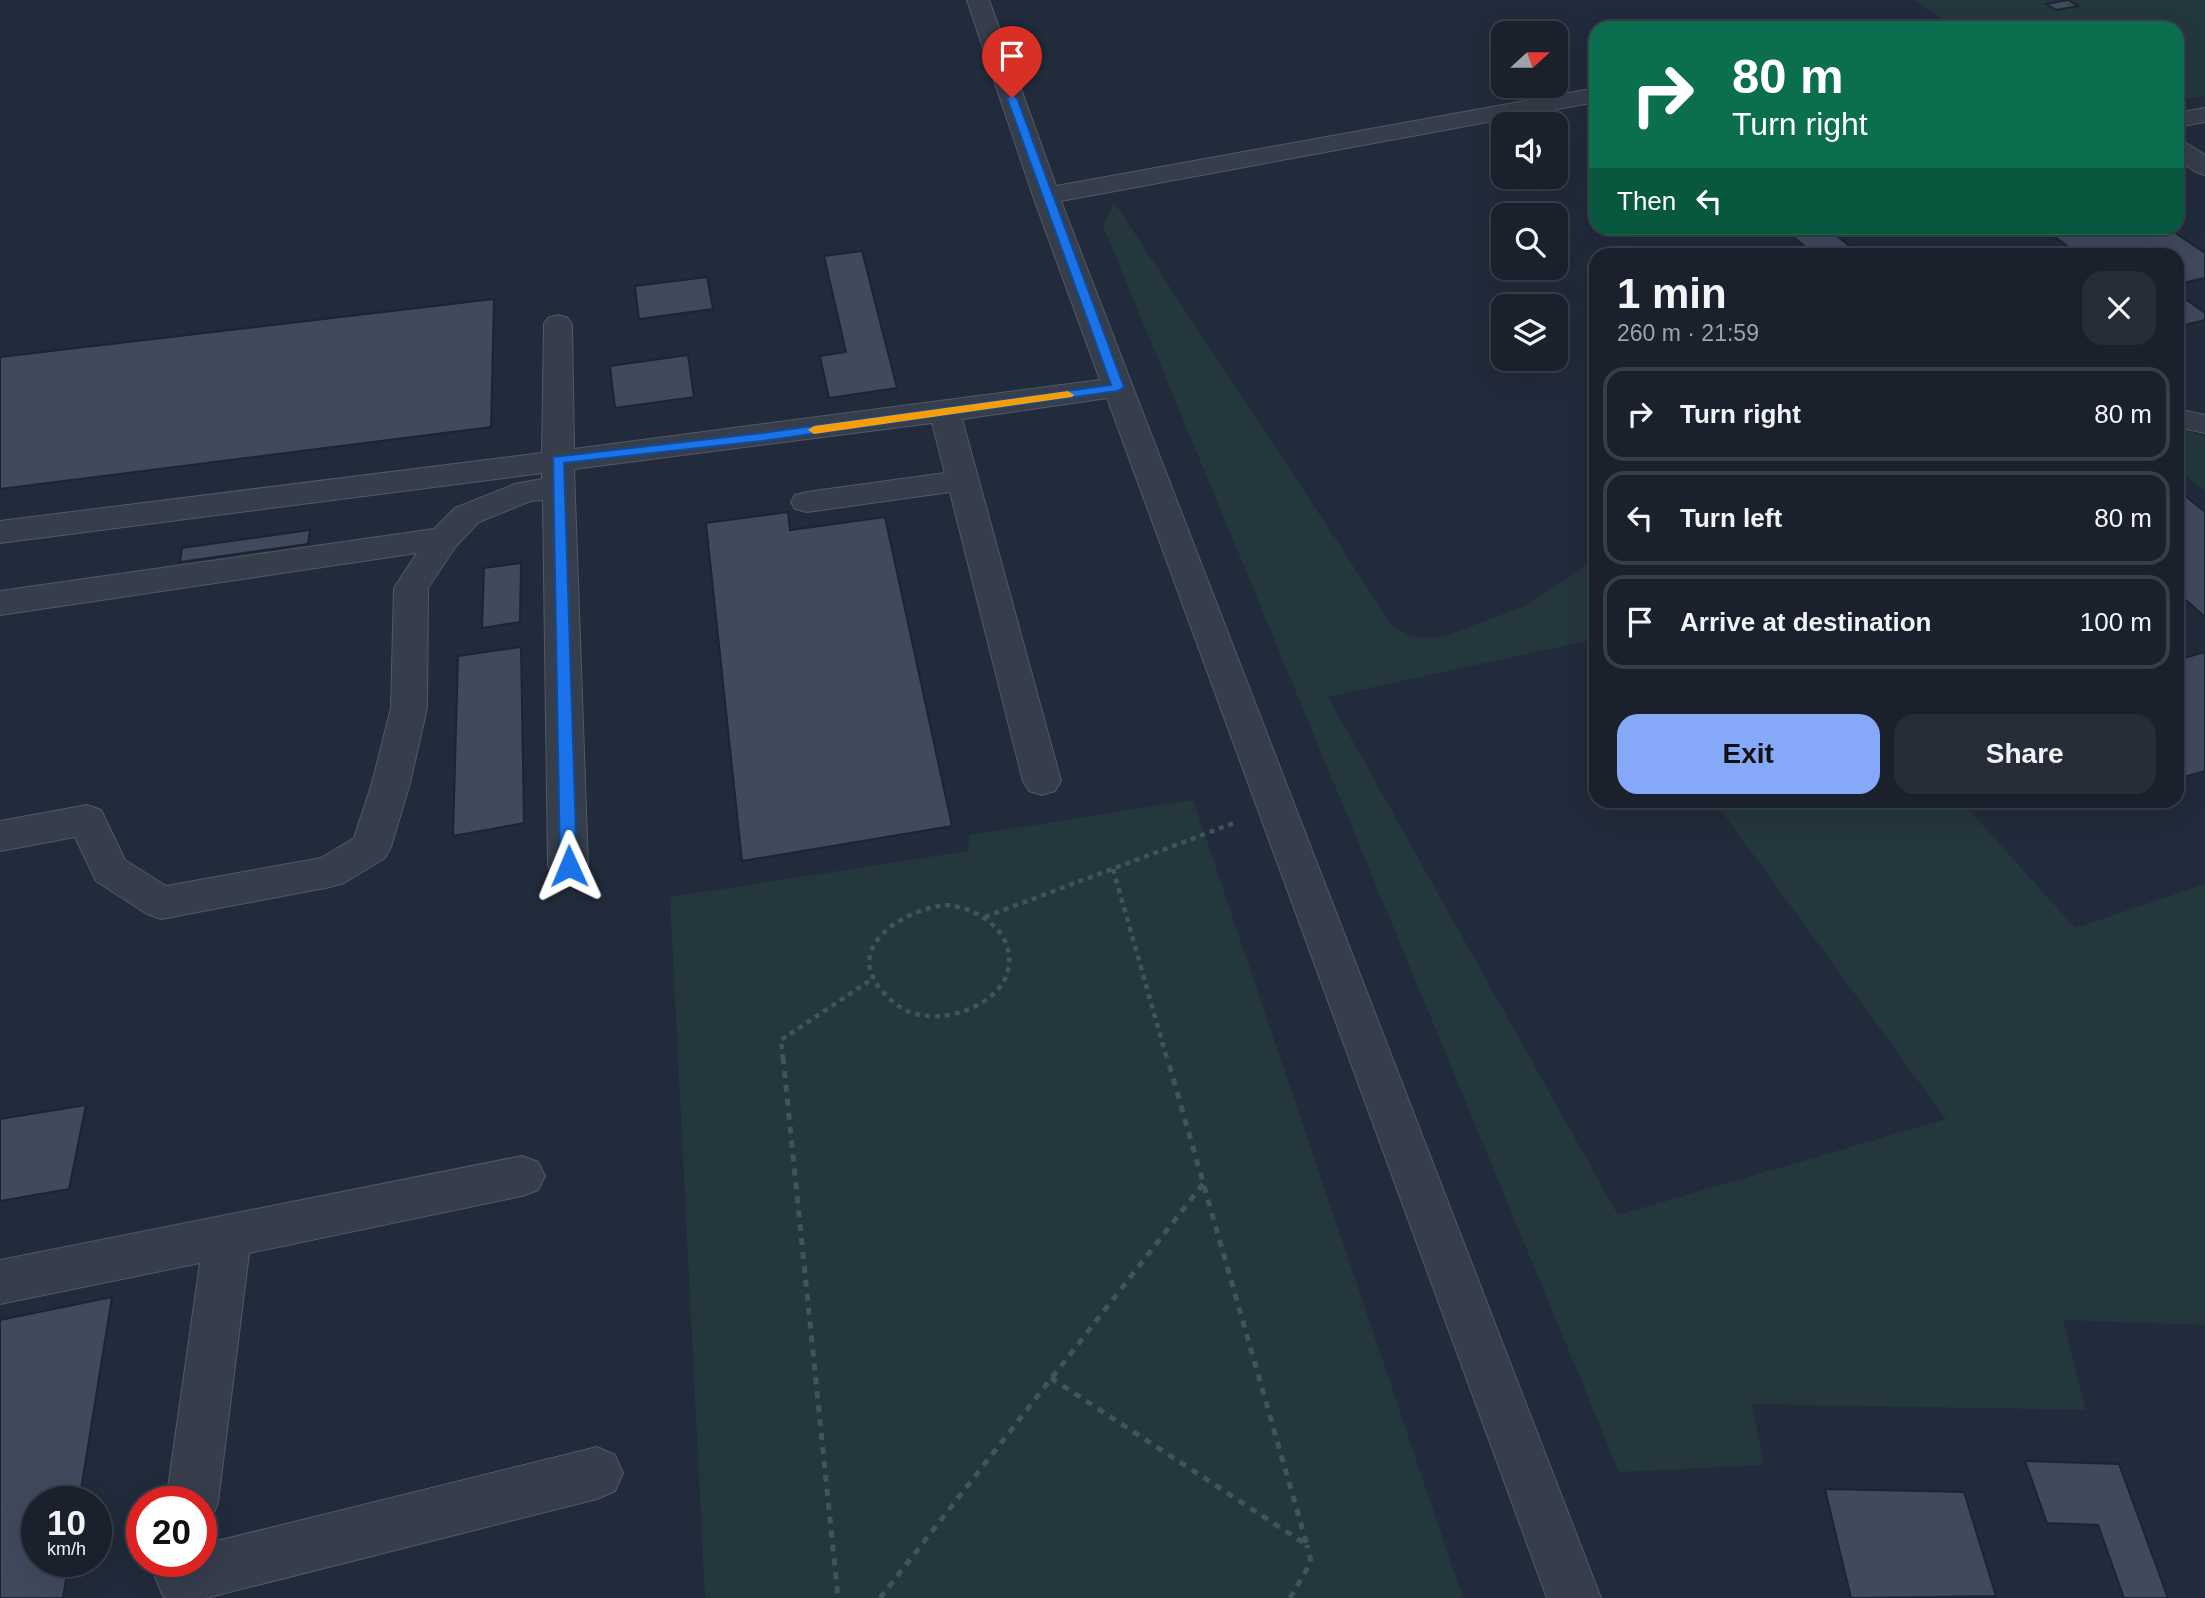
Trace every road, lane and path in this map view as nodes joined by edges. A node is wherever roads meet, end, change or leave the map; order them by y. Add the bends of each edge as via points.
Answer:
1 (978, 0) edge
2 (1589, 96) edge
3 (2205, 115) edge
4 (2184, 119) edge
5 (2184, 153) edge
6 (2205, 167) edge
7 (1046, 196) junction
8 (558, 324) dead end
9 (1118, 387) junction
10 (945, 412) junction
11 (2184, 420) edge
12 (2205, 424) edge
13 (558, 474) junction
14 (963, 480) junction
15 (807, 502) dead end
16 (0, 532) edge
17 (444, 538) junction
18 (0, 603) edge
19 (1042, 781) dead end
20 (1275, 807) junction
21 (0, 836) edge
22 (569, 866) dead end
23 (1112, 869) junction
24 (985, 917) junction
25 (872, 979) junction
26 (522, 1176) dead end
27 (1204, 1184) junction
28 (226, 1236) junction
29 (0, 1282) edge
30 (1051, 1378) junction
31 (597, 1473) dead end
32 (194, 1486) edge
33 (1307, 1545) junction
34 (182, 1579) edge
35 (838, 1598) edge
36 (880, 1598) edge
37 (1290, 1598) edge
38 (1573, 1598) edge

1 - 7 lane
2 - 7 lane
3 - 4 lane
5 - 6 lane
7 - 9 lane
8 - 13 lane
9 - 10 lane
9 - 20 lane
10 - 13 lane
10 - 14 lane
11 - 12 lane
13 - 16 lane
13 - 17 lane via 467,515
13 - 22 lane
14 - 15 lane
14 - 19 lane
17 - 18 lane
17 - 21 lane via 411,588 410,708 371,847 330,872 161,903 110,870 87,820
20 - 23 path
20 - 38 lane
23 - 24 path
23 - 27 path
24 - 25 path via 946,905 906,914 878,938 871,955
24 - 25 path via 1002,933 1009,955 1007,972 980,1006 954,1016 911,1015 885,999
25 - 35 path via 781,1040
26 - 28 lane
27 - 30 path
27 - 33 path
28 - 29 lane
28 - 32 lane
30 - 33 path
30 - 36 path
31 - 34 lane
33 - 37 path via 1311,1562

